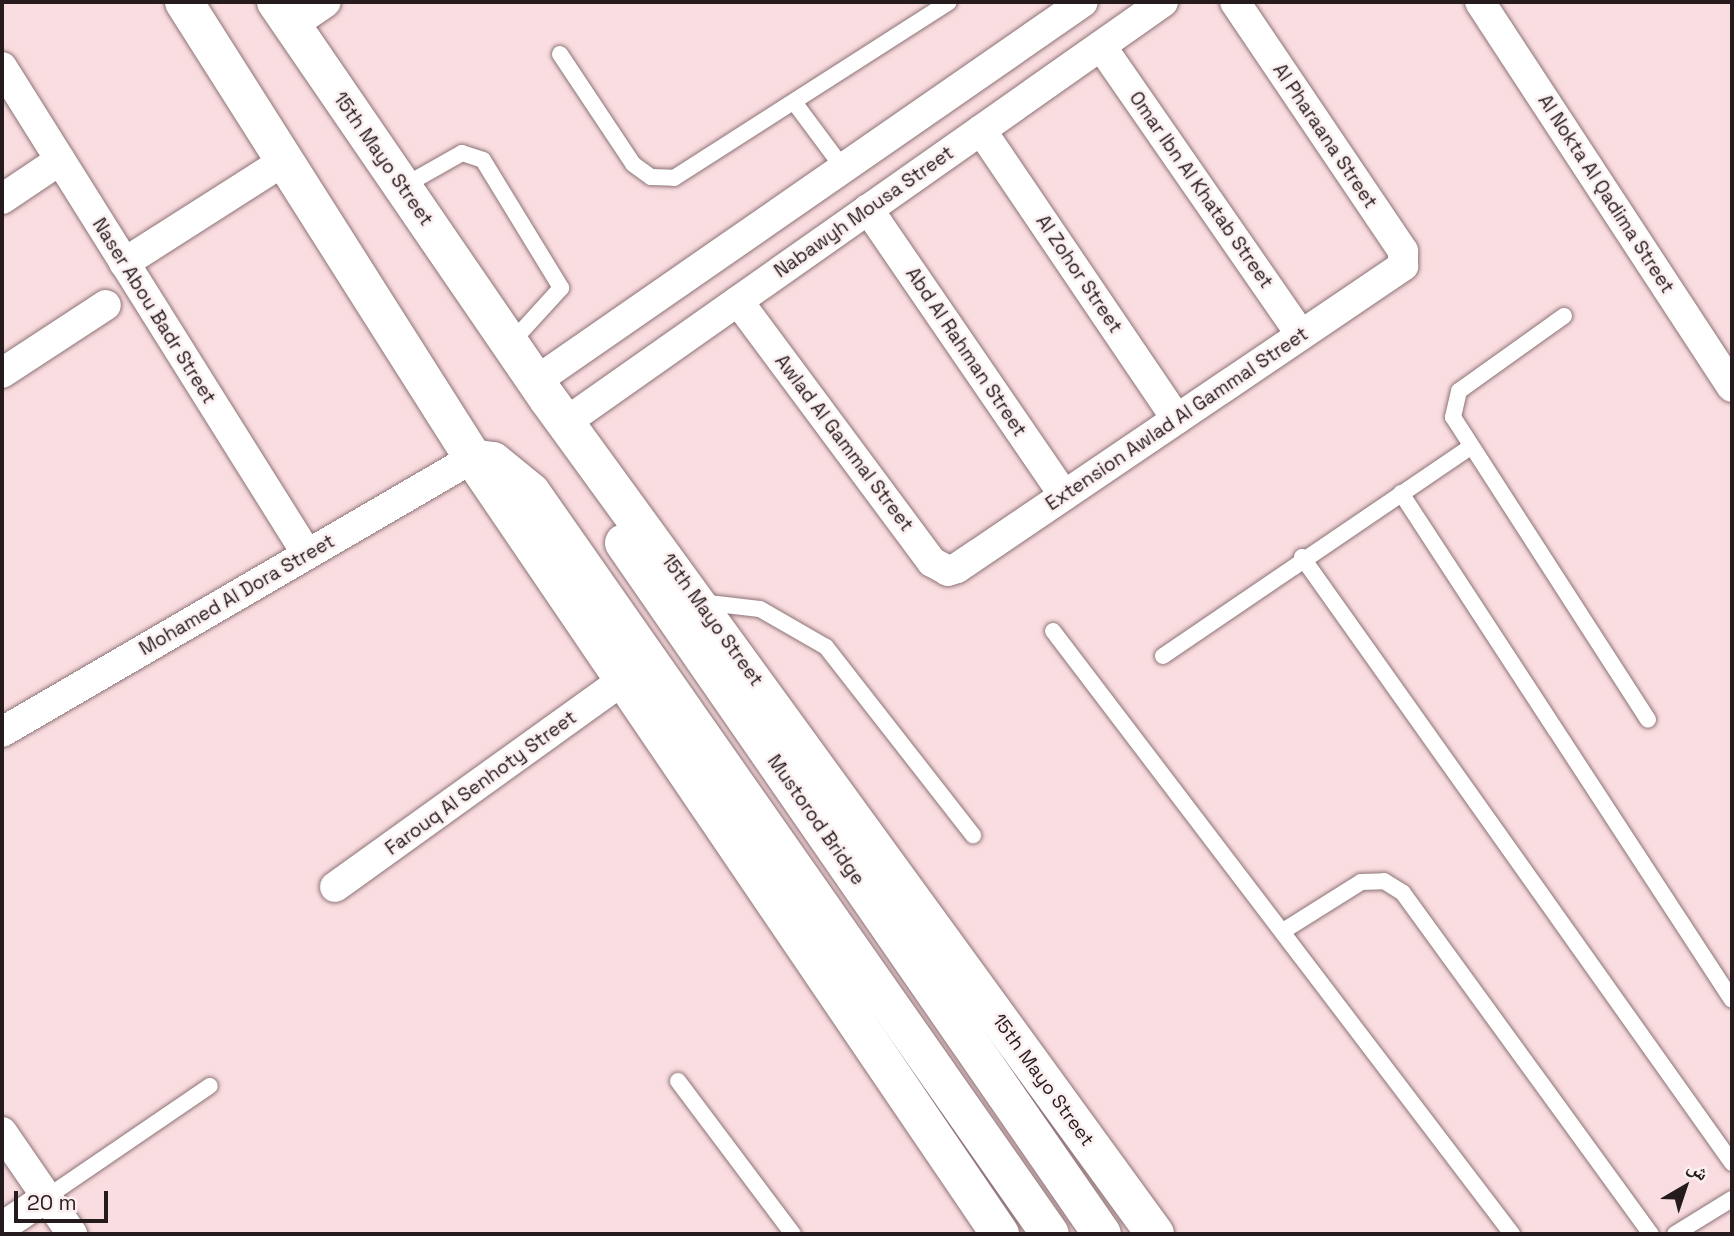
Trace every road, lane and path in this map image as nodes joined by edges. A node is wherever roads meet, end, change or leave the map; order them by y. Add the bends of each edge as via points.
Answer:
1 (184, 2) edge
2 (327, 2) edge
3 (949, 2) edge
4 (1163, 2) edge
5 (1235, 2) edge
6 (1480, 2) edge
7 (1075, 4) edge
8 (283, 14) edge
9 (1101, 46) junction
10 (560, 54) dead end
11 (2, 67) edge
12 (794, 102) junction
13 (981, 130) junction
14 (60, 160) junction
15 (284, 160) junction
16 (843, 168) junction
17 (402, 187) junction
18 (2, 199) edge
19 (868, 209) junction
20 (124, 263) junction
21 (1396, 270) joint
22 (738, 301) junction
23 (106, 304) dead end
24 (1564, 316) dead end
25 (1301, 335) junction
26 (510, 344) junction
27 (4, 367) edge
28 (1732, 387) edge
29 (550, 401) junction
30 (1177, 419) junction
31 (1470, 447) junction
32 (473, 458) junction
33 (1401, 493) junction
34 (1064, 495) junction
35 (307, 554) junction
36 (1303, 557) junction
37 (957, 568) joint
38 (683, 602) junction
39 (1053, 631) dead end
40 (1163, 656) dead end
41 (626, 678) junction
42 (1648, 720) dead end
43 (2, 732) edge
44 (972, 835) dead end
45 (335, 887) dead end
46 (1283, 931) junction
47 (1732, 1000) edge
48 (678, 1081) dead end
49 (210, 1086) dead end
50 (2, 1132) edge
51 (1732, 1163) edge
52 (47, 1197) junction
53 (1732, 1199) edge
54 (2, 1227) edge
55 (72, 1234) edge
56 (793, 1234) edge
57 (1000, 1234) edge
58 (1050, 1234) edge
59 (1102, 1234) edge
60 (1155, 1234) edge
61 (1512, 1234) edge
62 (1651, 1234) edge
63 (1675, 1234) edge

1 - 15 main road
2 - 8 street
3 - 12 lane
4 - 9 street, Nabawyh Mousa Street
5 - 21 street, Al Pharaana Street via 1403,251
6 - 28 street, Al Nokta Al Qadima Street
7 - 16 street
8 - 17 main road, 15th Mayo Street
9 - 13 street, Nabawyh Mousa Street
9 - 25 street, Omar Ibn Al Khatab Street
10 - 12 lane via 633,164 651,177 684,173
11 - 14 street, Naser Abou Badr Street
12 - 16 lane
13 - 19 street, Nabawyh Mousa Street
13 - 30 street, Al Zohor Street
14 - 18 street
14 - 20 street, Naser Abou Badr Street
15 - 20 street
15 - 32 main road
16 - 29 street
17 - 26 main road, 15th Mayo Street
17 - 26 lane via 462,153 483,160 561,288
19 - 22 street, Nabawyh Mousa Street
19 - 34 street, Abd Al Rahman Street
20 - 35 street, Naser Abou Badr Street
21 - 25 street, Extension Awlad Al Gammal Street
22 - 29 street, Nabawyh Mousa Street
22 - 37 street, Awlad Al Gammal Street via 932,562 948,571
23 - 27 street
24 - 31 lane via 1455,397 1452,417
25 - 30 street, Extension Awlad Al Gammal Street
26 - 29 main road, 15th Mayo Street
29 - 38 main road, 15th Mayo Street
30 - 34 street, Extension Awlad Al Gammal Street
31 - 33 lane
31 - 42 lane
32 - 35 street, Mohamed Al Dora Street
32 - 41 main road
32 - 58 main road via 494,461 521,480
33 - 36 lane
33 - 47 lane
34 - 37 street, Extension Awlad Al Gammal Street
35 - 43 street, Mohamed Al Dora Street
36 - 40 lane
36 - 51 lane
38 - 44 lane via 760,609 826,647
38 - 59 main road, Mustorod Bridge
38 - 60 main road, 15th Mayo Street
39 - 46 lane
41 - 45 street, Farouq Al Senhoty Street
41 - 57 main road
46 - 61 lane
46 - 62 lane via 1361,881 1384,881 1403,893
48 - 56 lane
49 - 52 lane
50 - 52 street
52 - 54 street
52 - 55 street
53 - 63 lane

